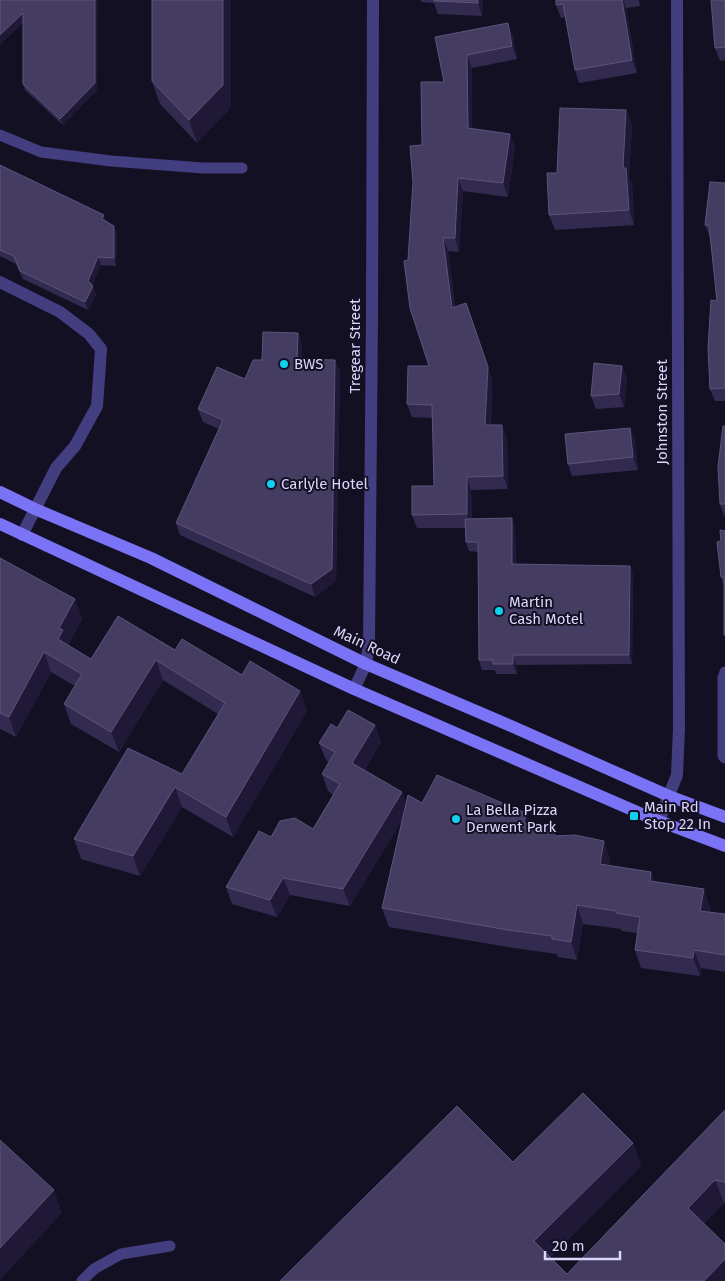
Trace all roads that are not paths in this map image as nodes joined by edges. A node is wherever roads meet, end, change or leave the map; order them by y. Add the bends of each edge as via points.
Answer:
1 (372, 0) edge
2 (677, 0) edge
3 (0, 135) edge
4 (242, 168) dead end
5 (0, 282) edge
6 (0, 492) edge
7 (35, 509) junction
8 (0, 524) edge
9 (22, 535) junction
10 (366, 664) junction
11 (725, 672) edge
12 (354, 689) junction
13 (725, 758) edge
14 (669, 796) junction
15 (725, 817) edge
16 (659, 821) junction
17 (725, 846) edge
18 (170, 1246) dead end
19 (82, 1281) edge

1 - 10 street, Tregear Street via 372,325 369,643
2 - 14 street, Johnston Street via 679,728 677,775
3 - 4 lane via 42,152 111,162
5 - 7 street via 60,312 89,334 101,349 97,406 74,446 56,468
6 - 7 main road, Main Road
7 - 9 street
7 - 10 main road, Main Road via 152,558
8 - 9 main road
9 - 12 main road
10 - 12 street, Tregear Street
10 - 14 main road, Main Road
11 - 13 lane via 722,756
12 - 16 main road
14 - 15 main road, Main Road
14 - 16 street, Johnston Street
16 - 17 main road
18 - 19 lane via 121,1254 94,1269

